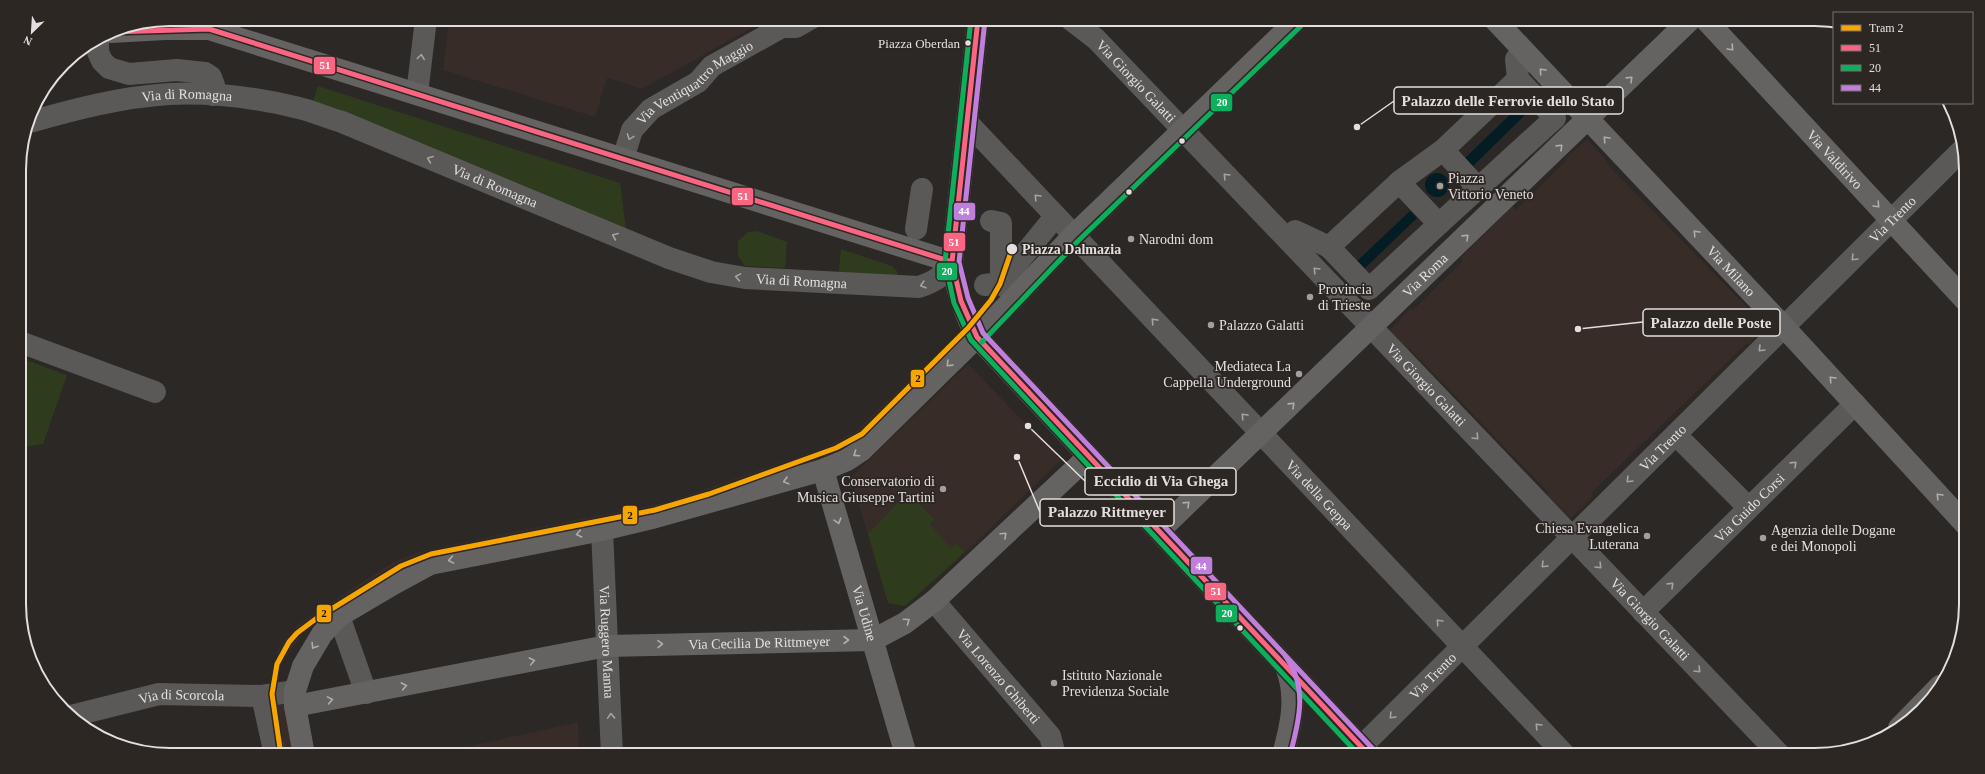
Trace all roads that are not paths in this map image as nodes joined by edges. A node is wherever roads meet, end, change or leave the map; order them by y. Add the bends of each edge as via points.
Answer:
1 (425, 26) edge
2 (782, 26) edge
3 (782, 26) edge
4 (796, 26) edge
5 (977, 26) edge
6 (1079, 26) edge
7 (1287, 26) edge
8 (1501, 26) edge
9 (1684, 26) edge
10 (1711, 26) edge
11 (144, 29) edge
12 (98, 45) edge
13 (416, 94) junction
14 (213, 95) junction
15 (1588, 120) junction
16 (35, 121) edge
17 (967, 122) junction
18 (1183, 131) junction
19 (1443, 150) junction
20 (1958, 154) edge
21 (622, 159) junction
22 (1399, 182) junction
23 (1478, 188) junction
24 (922, 189) dead end
25 (921, 220) dead end
26 (1891, 220) junction
27 (991, 221) dead end
28 (1049, 224) dead end
29 (1439, 224) junction
30 (1295, 231) dead end
31 (1073, 236) junction
32 (1329, 247) junction
33 (952, 262) junction
34 (1959, 294) edge
35 (1784, 327) junction
36 (1372, 328) junction
37 (977, 337) junction
38 (26, 344) edge
39 (155, 392) dead end
40 (1856, 404) junction
41 (1261, 434) junction
42 (1681, 440) dead end
43 (1089, 456) junction
44 (823, 470) junction
45 (1742, 501) dead end
46 (1959, 517) edge
47 (602, 530) junction
48 (1159, 531) junction
49 (1572, 538) junction
50 (934, 601) junction
51 (1643, 612) junction
52 (339, 616) junction
53 (873, 640) junction
54 (608, 646) junction
55 (1462, 646) junction
56 (1286, 666) junction
57 (366, 693) junction
58 (262, 696) junction
59 (295, 699) junction
60 (77, 714) edge
61 (273, 748) edge
62 (303, 748) edge
63 (612, 748) edge
64 (904, 748) edge
65 (1053, 748) edge
66 (1285, 748) edge
67 (1362, 748) edge
68 (1368, 748) edge
69 (1558, 748) edge
70 (1773, 748) edge

13 -> 1 street
4 -> 2 street, Via Ventiquattro Maggio
3 -> 21 street, Via Ventiquattro Maggio via 718,62 698,82 651,109 632,130
5 - 17 main road
6 - 18 street, Via Giorgio Galatti via 1096,39
7 - 18 main road
15 -> 8 main road, Via Milano
15 -> 9 main road, Via Roma
10 -> 26 main road, Via Valdirivo
11 - 13 main road via 210,29
12 - 14 street via 102,61 110,68 129,74 177,70 205,73 211,77 214,85
13 - 21 main road
14 - 16 street, Via di Romagna via 170,94 140,97
33 -> 14 street, Via di Romagna via 935,282 919,288 745,278 711,272 669,258 342,122 300,108
35 -> 15 main road, Via Milano
36 -> 15 main road, Via Roma
31 -> 17 street
17 - 33 main road
18 - 31 main road
36 -> 18 street, Via Giorgio Galatti
19 - 22 street
19 - 23 street
19 - 23 street via 1517,69 1562,118
20 - 26 street, Via Trento
21 - 33 main road
22 - 29 street
22 - 32 street
23 - 29 street
24 - 25 street
26 - 34 main road, Via Valdirivo
26 -> 35 street, Via Trento
27 - 28 street via 1001,223 998,286
29 - 32 street via 1370,299
30 - 32 street
31 - 37 main road
41 -> 31 street, Via della Geppa
33 - 37 main road via 958,295
40 -> 35 main road, Via Milano
35 -> 49 street, Via Trento
41 -> 36 main road, Via Roma
36 -> 49 street, Via Giorgio Galatti
37 - 43 main road
37 -> 44 main road via 862,450 847,460
38 - 39 street
46 -> 40 main road, Via Milano
51 -> 40 street, Via Guido Corsi
48 -> 41 main road, Via Roma
55 -> 41 street, Via della Geppa
42 - 45 street
43 - 48 main road
50 -> 43 main road, Via Cecilia De Rittmeyer
44 -> 47 main road
44 -> 53 main road, Via Udine
47 -> 52 main road via 430,564
47 - 54 street, Via Ruggero Manna
48 - 56 main road
49 -> 51 street, Via Giorgio Galatti
49 -> 55 street, Via Trento
53 -> 50 main road, Via Cecilia De Rittmeyer via 905,623
50 - 65 street, Via Lorenzo Ghiberti via 1050,736
51 -> 70 street, Via Giorgio Galatti
52 - 57 street
52 -> 59 main road via 322,634 303,666
54 -> 53 main road, Via Cecilia De Rittmeyer
53 - 64 main road, Via Udine
57 -> 54 main road, Via Cecilia De Rittmeyer
63 -> 54 street, Via Ruggero Manna
55 -> 68 street, Via Trento
69 -> 55 street, Via della Geppa
56 - 66 main road via 1291,679 1293,709
56 - 67 main road
59 -> 57 main road, Via Cecilia De Rittmeyer
58 - 59 street, Via di Scorcola
58 - 60 street, Via di Scorcola via 158,694
58 - 61 street
59 - 62 main road

